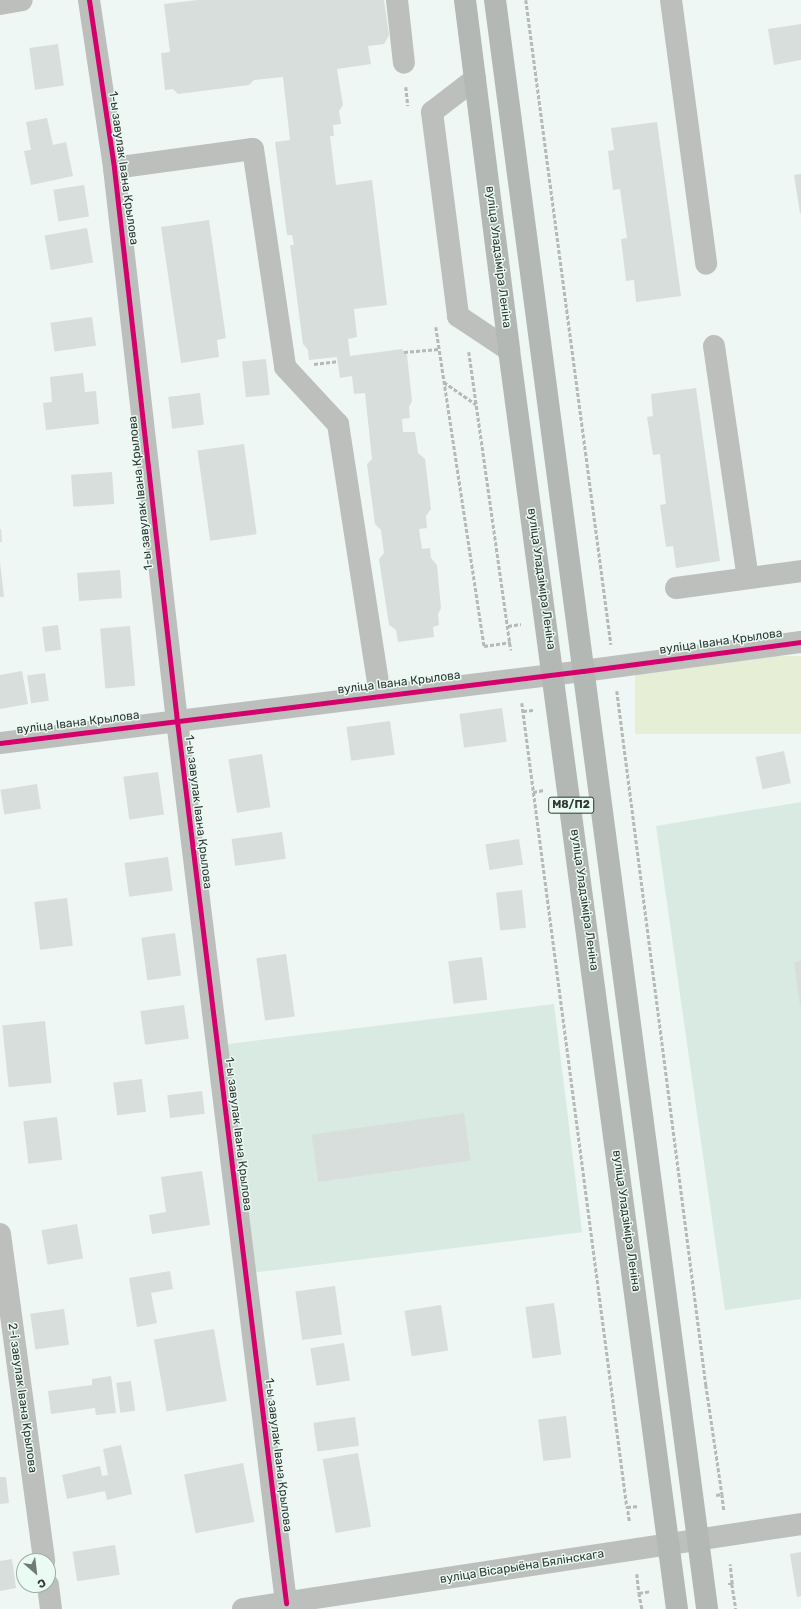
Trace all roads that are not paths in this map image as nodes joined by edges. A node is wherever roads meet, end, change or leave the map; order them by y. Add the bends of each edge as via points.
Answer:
1 (22, 0) edge
2 (88, 0) edge
3 (397, 0) edge
4 (465, 0) edge
5 (495, 0) edge
6 (671, 0) edge
7 (0, 4) edge
8 (404, 62) road end
9 (475, 79) junction
10 (114, 168) junction
11 (706, 264) dead end
12 (714, 346) dead end
13 (509, 350) junction
14 (801, 571) edge
15 (748, 578) junction
16 (676, 588) dead end
17 (801, 642) edge
18 (583, 671) junction
19 (554, 674) junction
20 (380, 695) junction
21 (177, 721) junction
22 (0, 743) edge
23 (0, 1234) edge
24 (801, 1524) edge
25 (697, 1541) junction
26 (669, 1545) junction
27 (43, 1553) edge
28 (49, 1593) edge
29 (286, 1603) junction
30 (51, 1609) edge
31 (244, 1609) edge
32 (677, 1609) edge
33 (707, 1609) edge

1 - 7 street
2 - 10 street, 1-ы завулак Івана Крылова
3 - 8 street
4 - 9 main road, вуліца Уладзіміра Леніна / М8/П2
5 - 18 main road, М8/П2
6 - 11 street
9 - 13 main road, вуліца Уладзіміра Леніна / М8/П2
9 - 13 street via 432,112 458,316
10 - 20 street via 253,149 285,368 338,424
10 - 21 street, 1-ы завулак Івана Крылова
12 - 15 street
13 - 19 main road, вуліца Уладзіміра Леніна / М8/П2
14 - 15 street
15 - 16 street
17 - 18 street, вуліца Івана Крылова
18 - 19 street, вуліца Івана Крылова
18 - 25 main road, М8/П2
19 - 20 street, вуліца Івана Крылова
19 - 26 main road, вуліца Уладзіміра Леніна / М8/П2
20 - 21 street, вуліца Івана Крылова
21 - 22 street, вуліца Івана Крылова
21 - 29 street, 1-ы завулак Івана Крылова
23 - 27 street, 2-і завулак Івана Крылова
24 - 25 street, вуліца Вісарыёна Бялінскага
25 - 26 street, вуліца Вісарыёна Бялінскага
25 - 33 main road, М8/П2
26 - 29 street, вуліца Вісарыёна Бялінскага
26 - 32 main road, вуліца Уладзіміра Леніна / М8/П2
28 - 30 street
29 - 31 street, вуліца Вісарыёна Бялінскага

